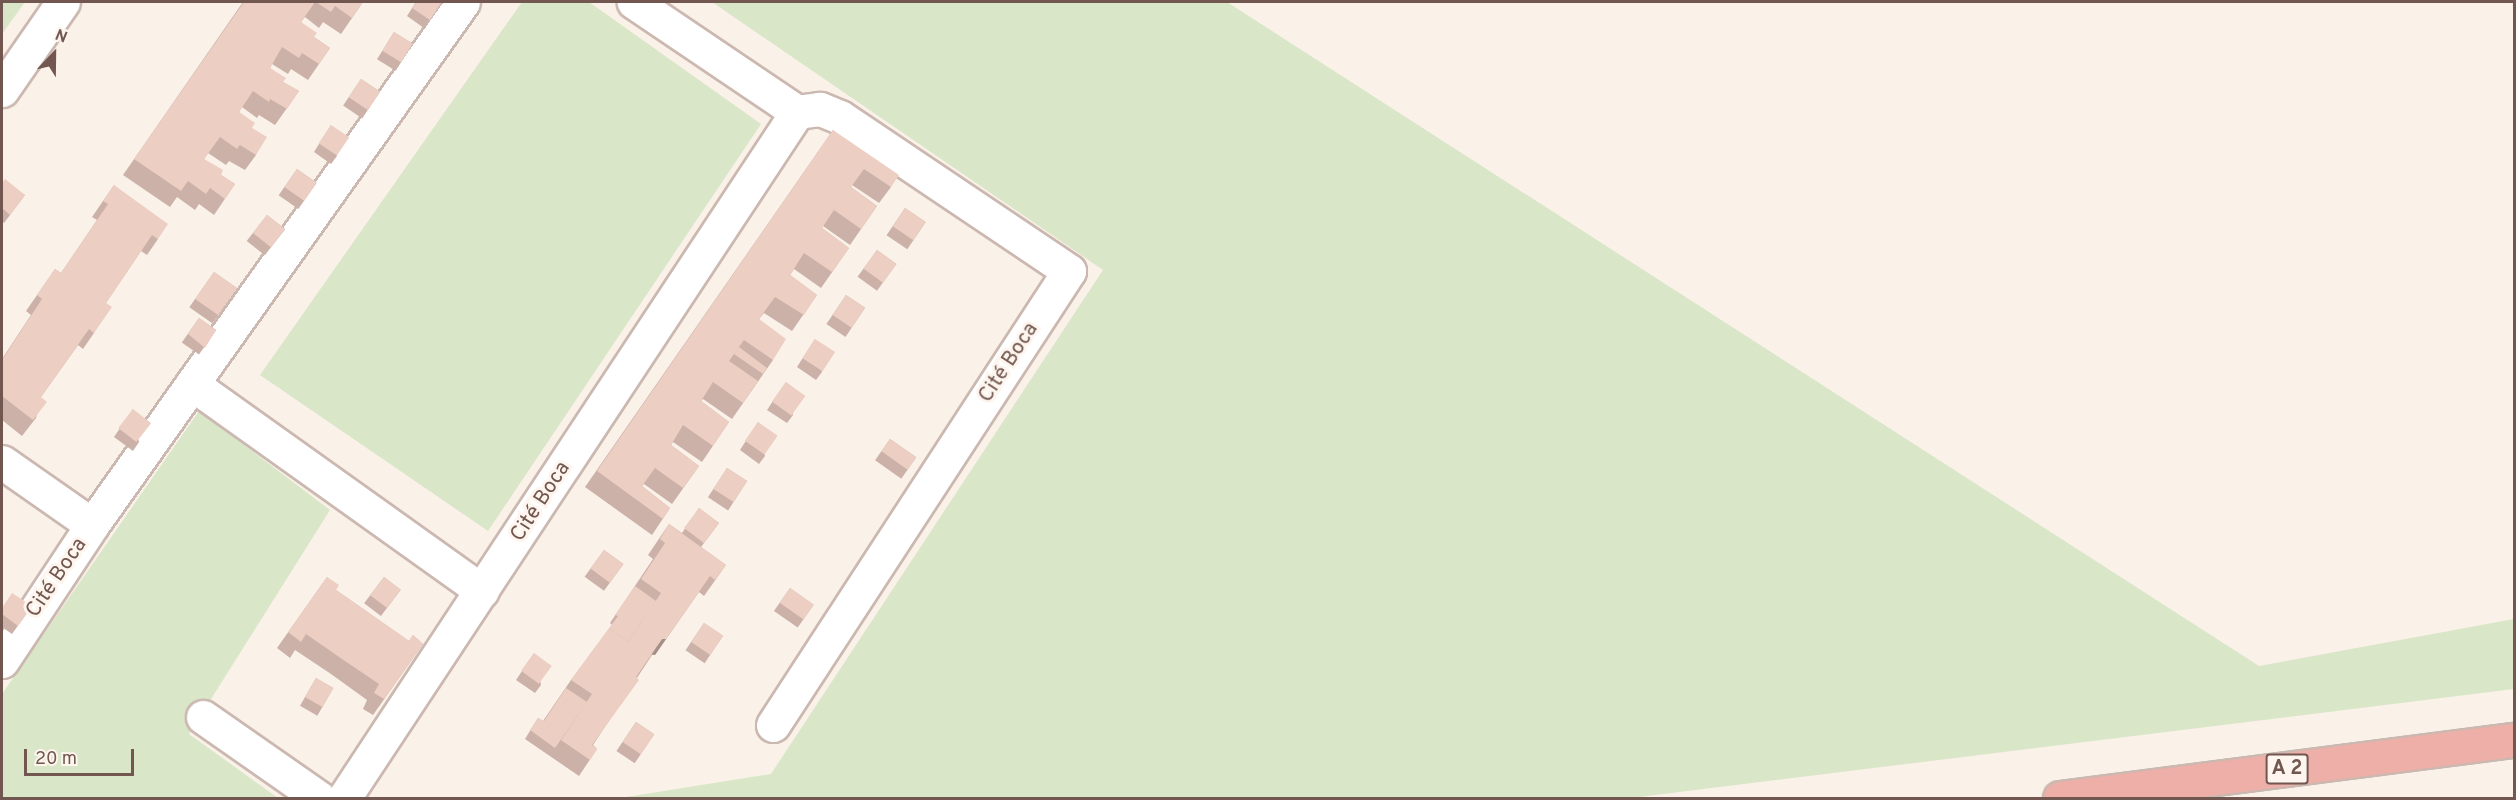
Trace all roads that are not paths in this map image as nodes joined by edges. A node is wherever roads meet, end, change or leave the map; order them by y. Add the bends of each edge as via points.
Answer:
1 (63, 2) edge
2 (463, 2) edge
3 (634, 2) edge
4 (2, 90) edge
5 (797, 112) junction
6 (192, 384) junction
7 (2, 462) edge
8 (92, 525) junction
9 (482, 591) junction
10 (2, 661) edge
11 (203, 717) dead end
12 (773, 725) dead end
13 (2514, 740) edge
14 (319, 798) edge
15 (344, 798) edge
16 (2060, 798) edge

1 - 4 street
2 - 6 street, Cité Boca
3 - 5 street
5 - 9 street, Cité Boca
5 - 12 street, Cité Boca via 819,109 840,117 1069,271
6 - 8 street, Cité Boca
6 - 9 street
7 - 8 street, Cité Boca
8 - 10 street, Cité Boca
9 - 15 street, Cité Boca
11 - 14 street
13 - 16 highway, A 2

